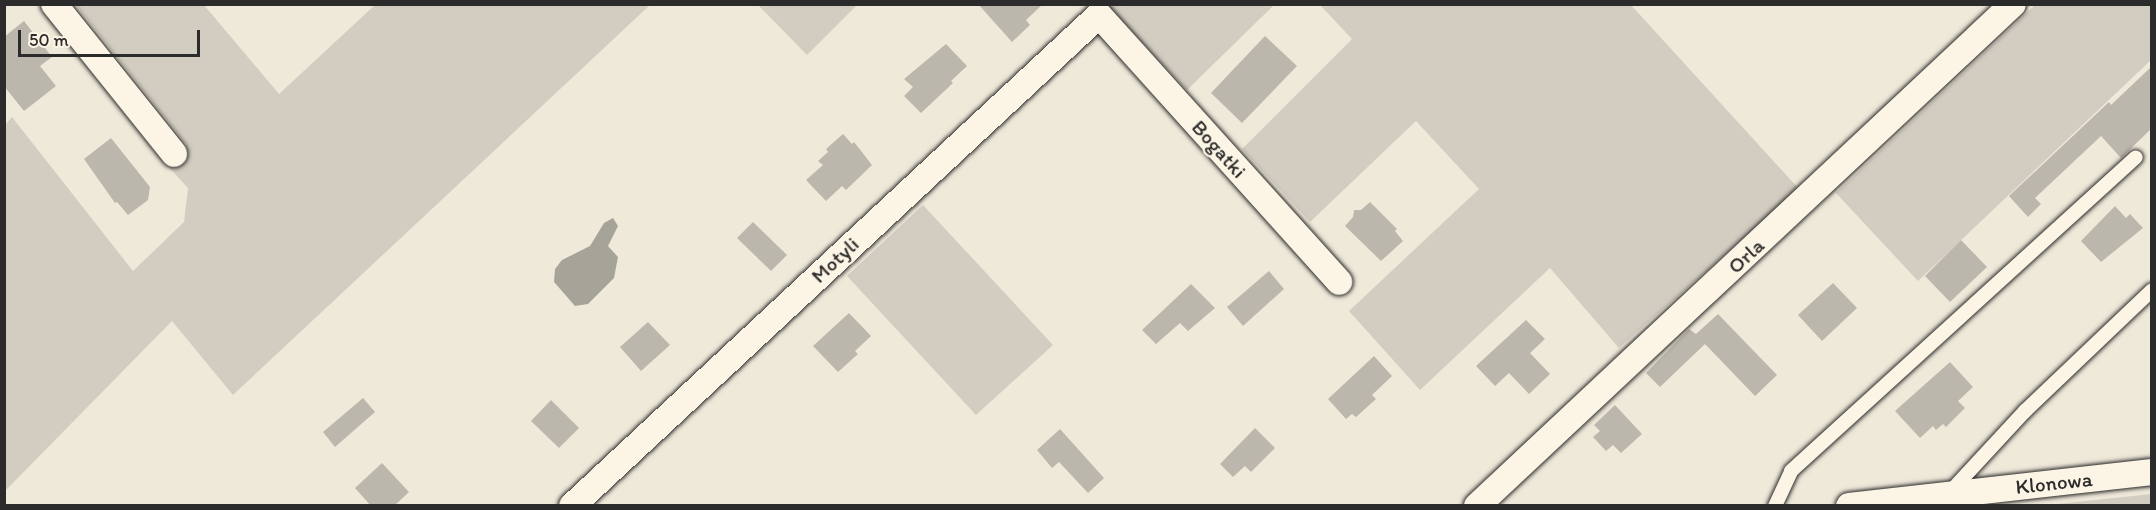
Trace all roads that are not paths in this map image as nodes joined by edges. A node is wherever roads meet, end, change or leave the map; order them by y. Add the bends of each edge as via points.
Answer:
1 (54, 4) edge
2 (2013, 4) edge
3 (1099, 15) joint
4 (174, 154) dead end
5 (2136, 157) dead end
6 (1339, 282) dead end
7 (2151, 290) edge
8 (2151, 472) edge
9 (1947, 494) junction
10 (572, 506) edge
11 (1478, 506) edge
12 (1775, 506) edge
13 (1849, 506) edge

1 - 4 street
2 - 11 street, Orla
3 - 6 street, Bogatki
3 - 10 street, Motyli
5 - 12 lane via 1791,471
7 - 9 lane via 2025,411
8 - 9 street, Klonowa
9 - 13 street, Klonowa

